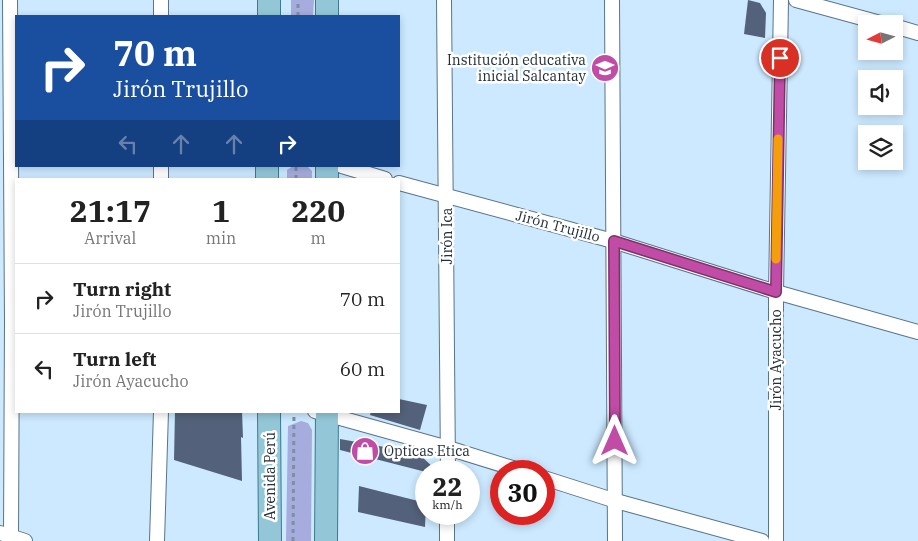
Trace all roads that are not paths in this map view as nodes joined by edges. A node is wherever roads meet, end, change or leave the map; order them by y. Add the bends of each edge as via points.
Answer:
1 (10, 0) edge
2 (161, 0) edge
3 (269, 0) edge
4 (327, 0) edge
5 (444, 0) edge
6 (612, 0) edge
7 (781, 0) edge
8 (796, 0) edge
9 (161, 15) edge
10 (269, 15) edge
11 (327, 15) edge
12 (858, 17) edge
13 (903, 29) edge
14 (918, 33) edge
15 (9, 63) edge
16 (345, 167) edge
17 (382, 178) edge
18 (400, 183) edge
19 (446, 197) junction
20 (614, 241) junction
21 (776, 292) junction
22 (9, 320) edge
23 (918, 332) edge
24 (161, 413) edge
25 (269, 413) edge
26 (323, 413) edge
27 (326, 413) edge
28 (448, 448) junction
29 (448, 460) edge
30 (490, 461) edge
31 (555, 482) edge
32 (616, 501) junction
33 (447, 525) edge
34 (6, 535) edge
35 (25, 541) edge
36 (157, 541) edge
37 (270, 541) edge
38 (326, 541) edge
39 (447, 541) edge
40 (615, 541) edge
41 (762, 541) edge
42 (776, 541) edge

1 - 15 street
2 - 9 street
3 - 10 main road
4 - 11 main road
5 - 19 street, Jirón Ica
6 - 20 street
7 - 21 street, Jirón Ayacucho
8 - 12 street
13 - 14 street
15 - 22 street
16 - 17 street
18 - 19 street, Jirón Trujillo
19 - 20 street, Jirón Trujillo
19 - 28 street, Jirón Ica
20 - 21 street, Jirón Trujillo
20 - 32 street
21 - 23 street, Jirón Trujillo
21 - 42 street, Jirón Ayacucho
22 - 34 street
24 - 36 street
25 - 37 main road, Avenida Perú
26 - 38 main road
27 - 28 street
28 - 29 street, Jirón Ica
28 - 30 street
31 - 32 street
32 - 40 street
32 - 41 street
33 - 39 street
34 - 35 street

